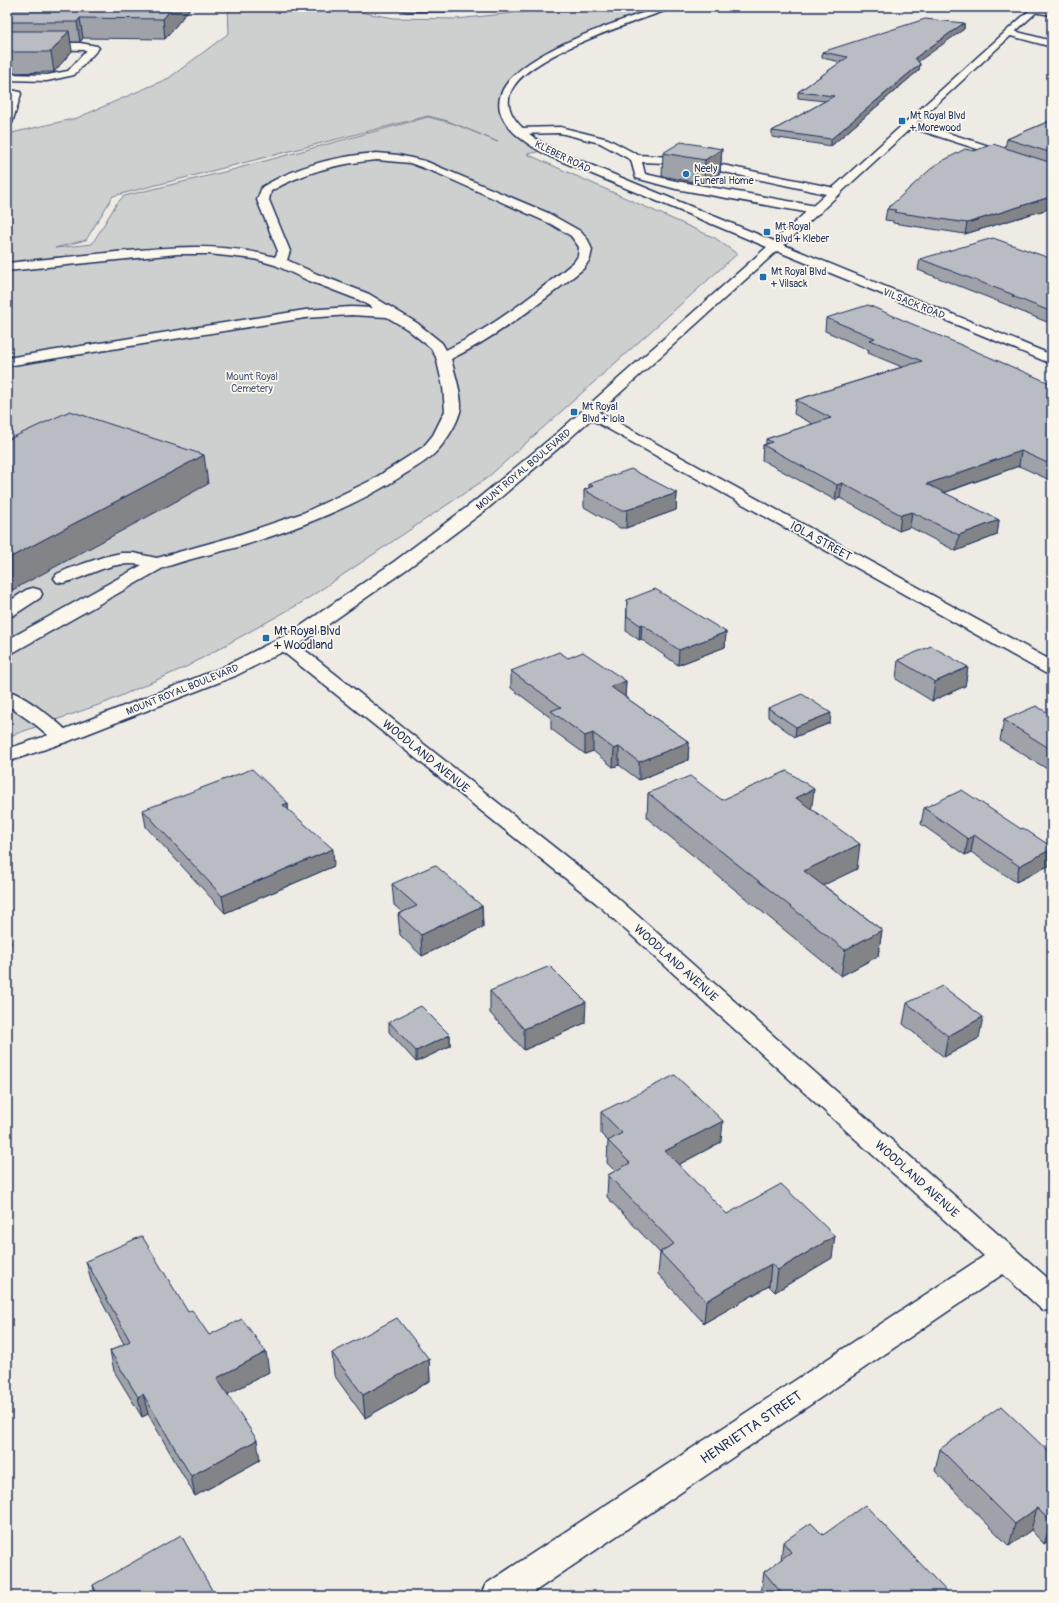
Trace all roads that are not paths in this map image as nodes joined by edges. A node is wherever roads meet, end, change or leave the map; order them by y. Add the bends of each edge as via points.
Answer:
1 (667, 7) edge
2 (1036, 9) edge
3 (1052, 12) edge
4 (1010, 33) junction
5 (1050, 42) edge
6 (7, 46) edge
7 (7, 78) edge
8 (7, 92) edge
9 (7, 123) edge
10 (910, 124) junction
11 (519, 131) junction
12 (636, 158) junction
13 (1052, 170) edge
14 (735, 171) junction
15 (712, 184) junction
16 (835, 192) junction
17 (816, 210) junction
18 (776, 246) junction
19 (280, 262) junction
20 (9, 265) edge
21 (392, 314) junction
22 (443, 357) junction
23 (1052, 360) edge
24 (7, 362) edge
25 (590, 413) junction
26 (157, 564) junction
27 (63, 578) dead end
28 (33, 594) dead end
29 (7, 611) edge
30 (284, 643) junction
31 (7, 648) edge
32 (1052, 669) edge
33 (7, 696) edge
34 (62, 737) junction
35 (7, 756) edge
36 (1004, 1258) junction
37 (1052, 1300) edge
38 (498, 1596) edge

1 - 11 street, KLEBER ROAD via 572,44 523,71 510,85 504,100 504,110
2 - 3 street
2 - 4 street, MOUNT ROYAL BOULEVARD
4 - 5 street
4 - 10 street, MOUNT ROYAL BOULEVARD
6 - 7 street via 94,48 71,73 47,78
8 - 9 street via 16,94
10 - 13 street
10 - 16 street, MOUNT ROYAL BOULEVARD
11 - 12 street via 560,130 604,141
11 - 18 street, KLEBER ROAD via 536,144 569,161
12 - 14 street via 688,161
12 - 15 street via 640,176 676,185
14 - 15 street
14 - 16 street
15 - 17 street
16 - 17 street, MOUNT ROYAL BOULEVARD
17 - 18 street, MOUNT ROYAL BOULEVARD
18 - 23 street, VILSACK ROAD
18 - 25 street, MOUNT ROYAL BOULEVARD
19 - 20 street via 242,253 193,250
19 - 21 street via 364,297
19 - 22 street via 284,251 263,200 266,189 281,179 309,169 370,158 399,158 427,166 552,221 582,240 586,250 585,259 580,265 483,337
21 - 22 street via 426,336 437,346
21 - 24 street via 351,311 311,313
22 - 26 street via 452,388 453,411 440,436 429,450 378,484 309,517 253,537
25 - 30 street, MOUNT ROYAL BOULEVARD via 463,519 361,594
25 - 32 street, IOLA STREET
26 - 27 street via 146,559 111,559
26 - 31 street
28 - 29 street
30 - 34 street, MOUNT ROYAL BOULEVARD via 228,672
30 - 36 street, WOODLAND AVENUE via 604,898
33 - 34 street
34 - 35 street, MOUNT ROYAL BOULEVARD
36 - 37 street, WOODLAND AVENUE
36 - 38 street, HENRIETTA STREET

